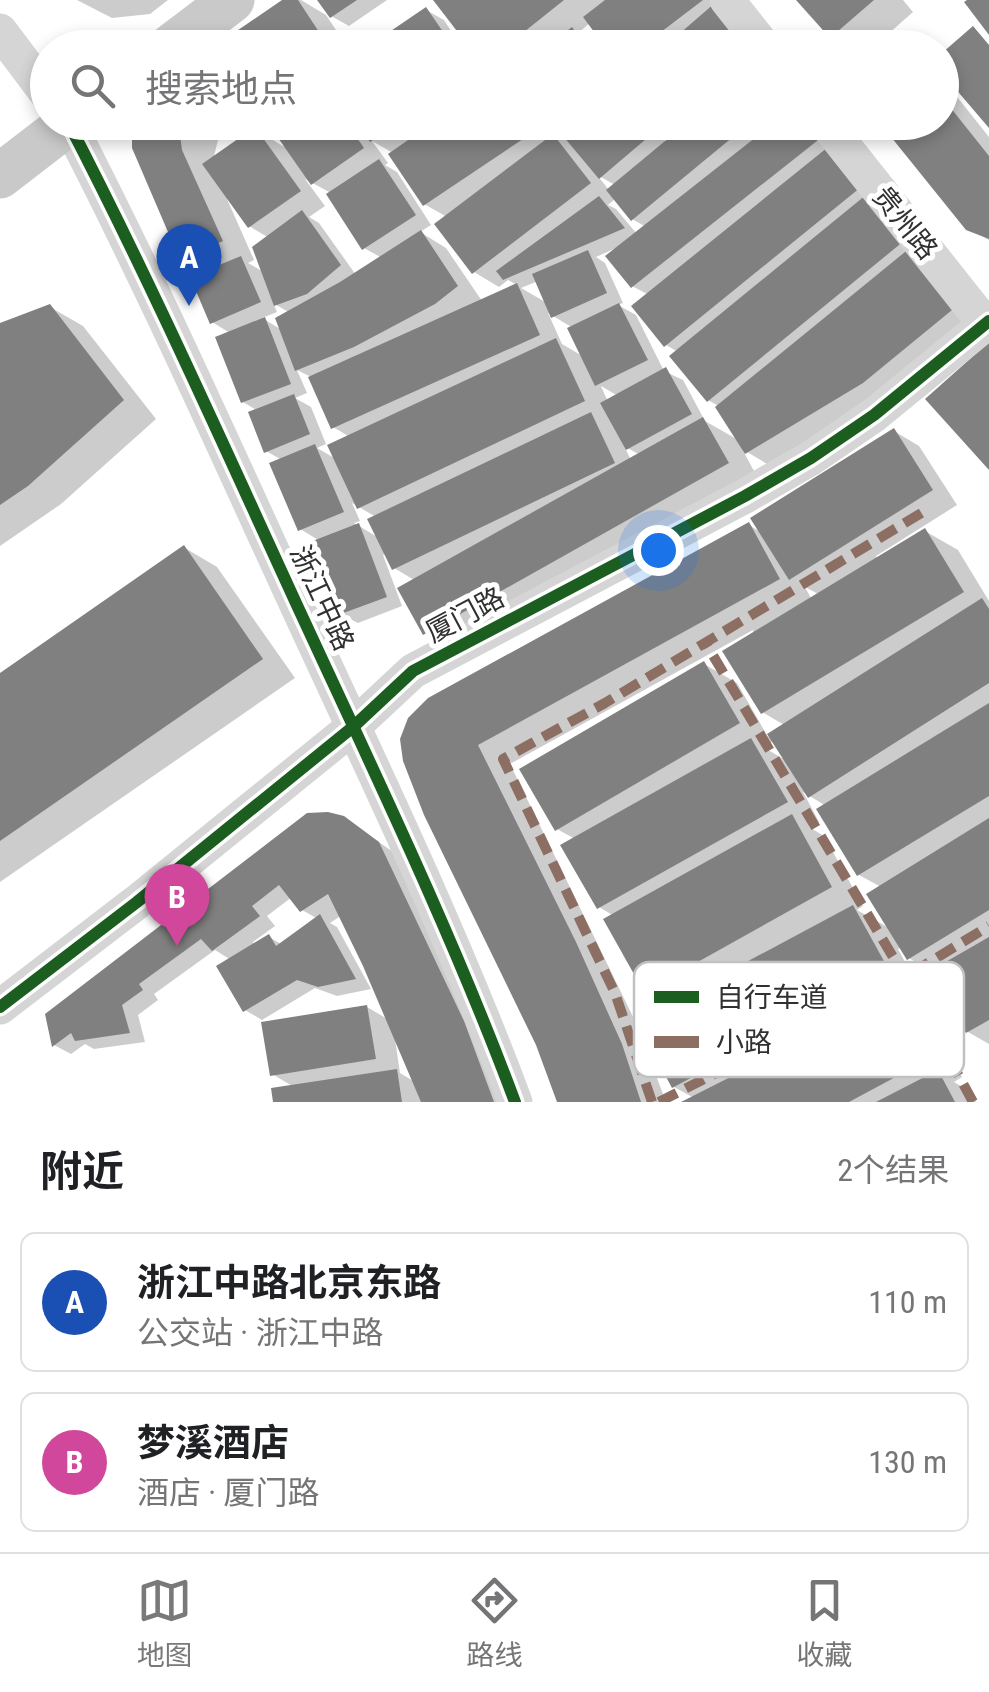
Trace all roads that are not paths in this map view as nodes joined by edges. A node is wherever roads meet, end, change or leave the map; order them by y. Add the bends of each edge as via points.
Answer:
1 (232, 0) edge
2 (727, 0) edge
3 (0, 30) edge
4 (193, 30) edge
5 (751, 30) edge
6 (30, 71) edge
7 (47, 140) edge
8 (77, 140) edge
9 (840, 140) edge
10 (0, 176) edge
11 (987, 322) edge
12 (353, 726) junction
13 (0, 1007) edge
14 (515, 1102) edge

1 - 4 main road
2 - 5 street
3 - 6 street
7 - 10 main road
8 - 12 street, 浙江中路
9 - 11 street, 贵州路
11 - 12 street, 厦门路 via 811,458 413,671
12 - 13 street, 厦门路
12 - 14 street, 浙江中路

